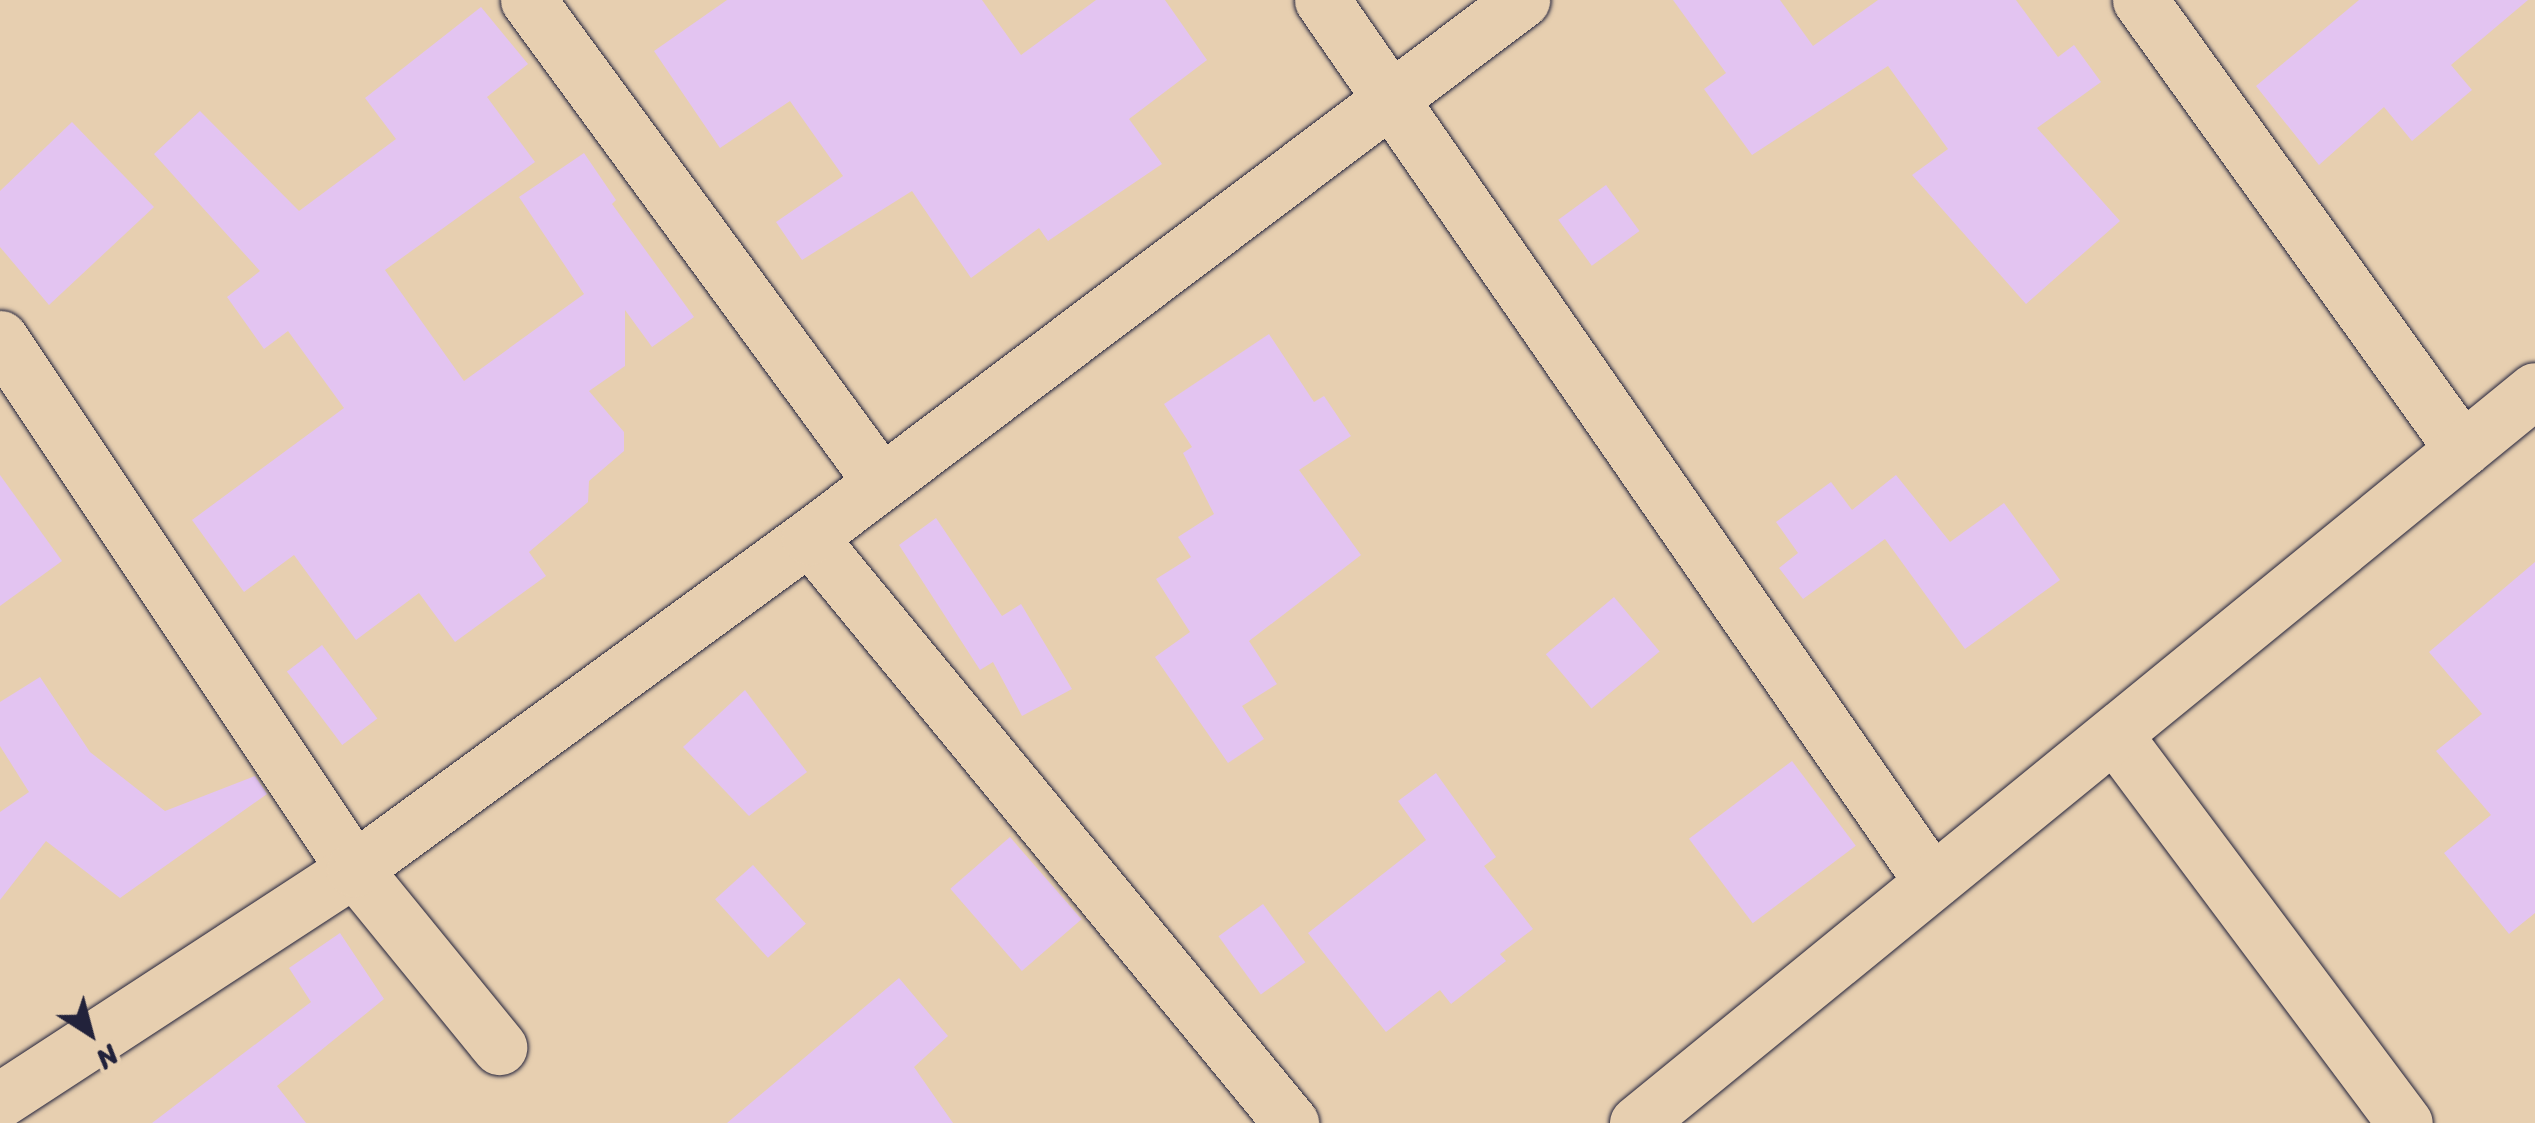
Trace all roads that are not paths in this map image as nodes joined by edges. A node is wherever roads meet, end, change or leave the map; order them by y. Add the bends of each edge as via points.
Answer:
1 (528, 0) edge
2 (1322, 0) edge
3 (1522, 0) edge
4 (2140, 0) edge
5 (1391, 97) junction
6 (0, 338) edge
7 (2535, 390) edge
8 (2462, 450) junction
9 (881, 482) junction
10 (809, 537) junction
11 (2116, 737) junction
12 (354, 868) junction
13 (1932, 882) junction
14 (499, 1048) dead end
15 (0, 1100) edge
16 (1291, 1123) edge
17 (1637, 1123) edge
18 (2405, 1123) edge

1 - 9 street
2 - 5 street
3 - 5 street
4 - 8 street
5 - 9 street
5 - 13 street
6 - 12 street
7 - 8 street
8 - 11 street
9 - 10 street
10 - 12 street
10 - 16 street
11 - 13 street
11 - 18 street
12 - 14 street
12 - 15 street
13 - 17 street

